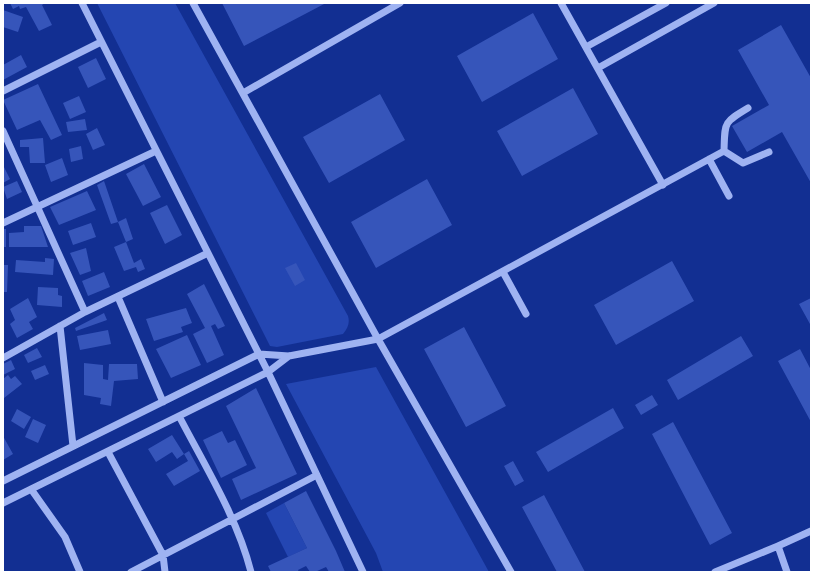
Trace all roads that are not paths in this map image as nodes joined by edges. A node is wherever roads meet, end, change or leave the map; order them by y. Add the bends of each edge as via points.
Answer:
1 (82, 3) edge
2 (193, 3) edge
3 (400, 3) edge
4 (560, 3) edge
5 (666, 3) edge
6 (714, 3) edge
7 (101, 42) junction
8 (586, 47) junction
9 (598, 68) junction
10 (3, 91) edge
11 (243, 93) junction
12 (748, 108) dead end
13 (3, 131) edge
14 (156, 151) junction
15 (724, 151) junction
16 (769, 152) dead end
17 (709, 159) junction
18 (663, 185) junction
19 (729, 196) dead end
20 (39, 207) junction
21 (3, 223) edge
22 (208, 253) junction
23 (503, 272) junction
24 (118, 297) junction
25 (85, 312) junction
26 (526, 314) dead end
27 (60, 326) junction
28 (378, 339) junction
29 (259, 354) junction
30 (289, 356) junction
31 (3, 358) edge
32 (268, 372) junction
33 (163, 402) junction
34 (179, 416) junction
35 (73, 446) junction
36 (108, 452) junction
37 (317, 475) junction
38 (3, 481) edge
39 (31, 489) junction
40 (3, 503) edge
41 (232, 519) junction
42 (811, 531) edge
43 (778, 546) junction
44 (163, 555) junction
45 (80, 572) edge
46 (131, 572) edge
47 (165, 572) edge
48 (251, 572) edge
49 (363, 572) edge
50 (511, 572) edge
51 (715, 572) edge
52 (787, 572) edge

1 - 7 street
2 - 11 street
3 - 11 street
4 - 8 street
5 - 8 street
6 - 9 street
7 - 10 street
7 - 14 street
8 - 9 street
9 - 18 street
11 - 28 street
12 - 15 street via 729,120 725,126
13 - 20 street
14 - 20 street
14 - 22 street
15 - 16 street via 743,163
15 - 17 street
17 - 18 street
17 - 19 street
18 - 23 street
20 - 21 street
20 - 25 street
22 - 24 street
22 - 29 street
23 - 26 street
23 - 28 street
24 - 25 street
24 - 33 street
25 - 27 street
27 - 31 street
27 - 35 street
28 - 30 street
28 - 50 street
29 - 30 street
29 - 32 street
29 - 33 street
30 - 32 street
32 - 34 street
32 - 37 street
33 - 35 street
34 - 36 street
34 - 41 street
35 - 38 street
36 - 39 street
36 - 44 street
37 - 41 street
37 - 49 street
39 - 40 street
39 - 45 street via 65,537
41 - 44 street
41 - 48 street via 246,551
42 - 43 street
43 - 51 street
43 - 52 street
44 - 46 street
44 - 47 street

